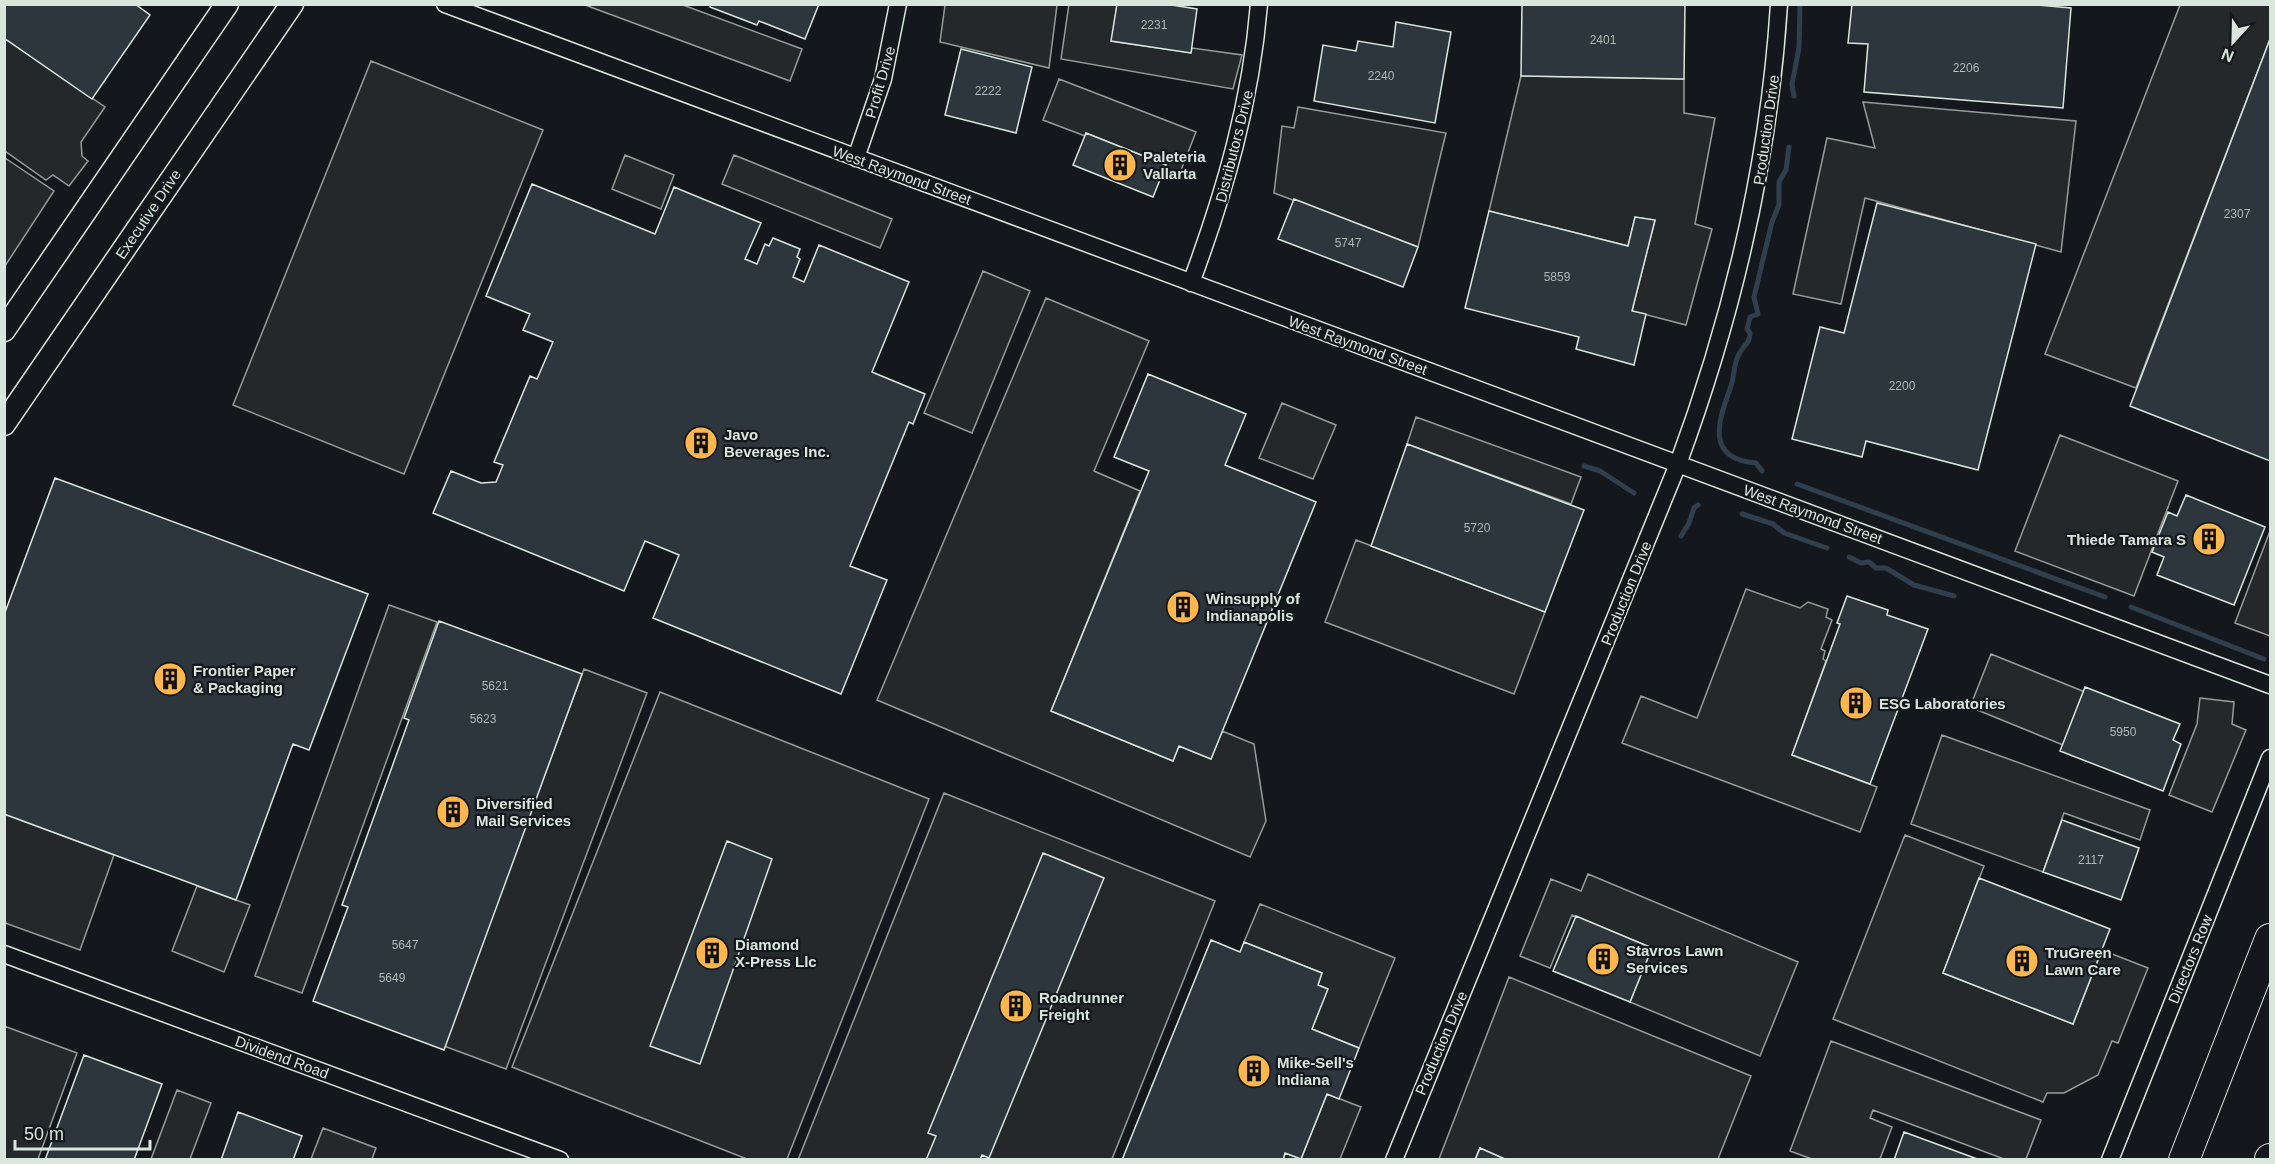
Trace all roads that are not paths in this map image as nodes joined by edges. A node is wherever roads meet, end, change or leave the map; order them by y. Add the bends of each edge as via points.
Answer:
1 (227, 4) edge
2 (292, 4) edge
3 (445, 4) edge
4 (898, 4) edge
5 (1259, 4) edge
6 (1779, 4) edge
7 (856, 158) junction
8 (1191, 283) junction
9 (4, 330) edge
10 (4, 424) edge
11 (1678, 464) junction
12 (2271, 685) edge
13 (2271, 758) edge
14 (2271, 939) edge
15 (4, 954) edge
16 (560, 1160) edge
17 (1394, 1160) edge
18 (2110, 1160) edge
19 (2184, 1160) edge

1 - 9 street
2 - 10 street, Executive Drive
3 - 7 street, West Raymond Street
4 - 7 street, Profit Drive via 883,79
5 - 8 street, Distributors Drive via 1253,63 1235,154
6 - 11 street, Production Drive via 1766,141 1754,207 1717,352
7 - 8 street, West Raymond Street
8 - 11 street, West Raymond Street
11 - 12 street, West Raymond Street
11 - 17 street, Production Drive
13 - 18 street, Directors Row
14 - 19 highway
15 - 16 street, Dividend Road

